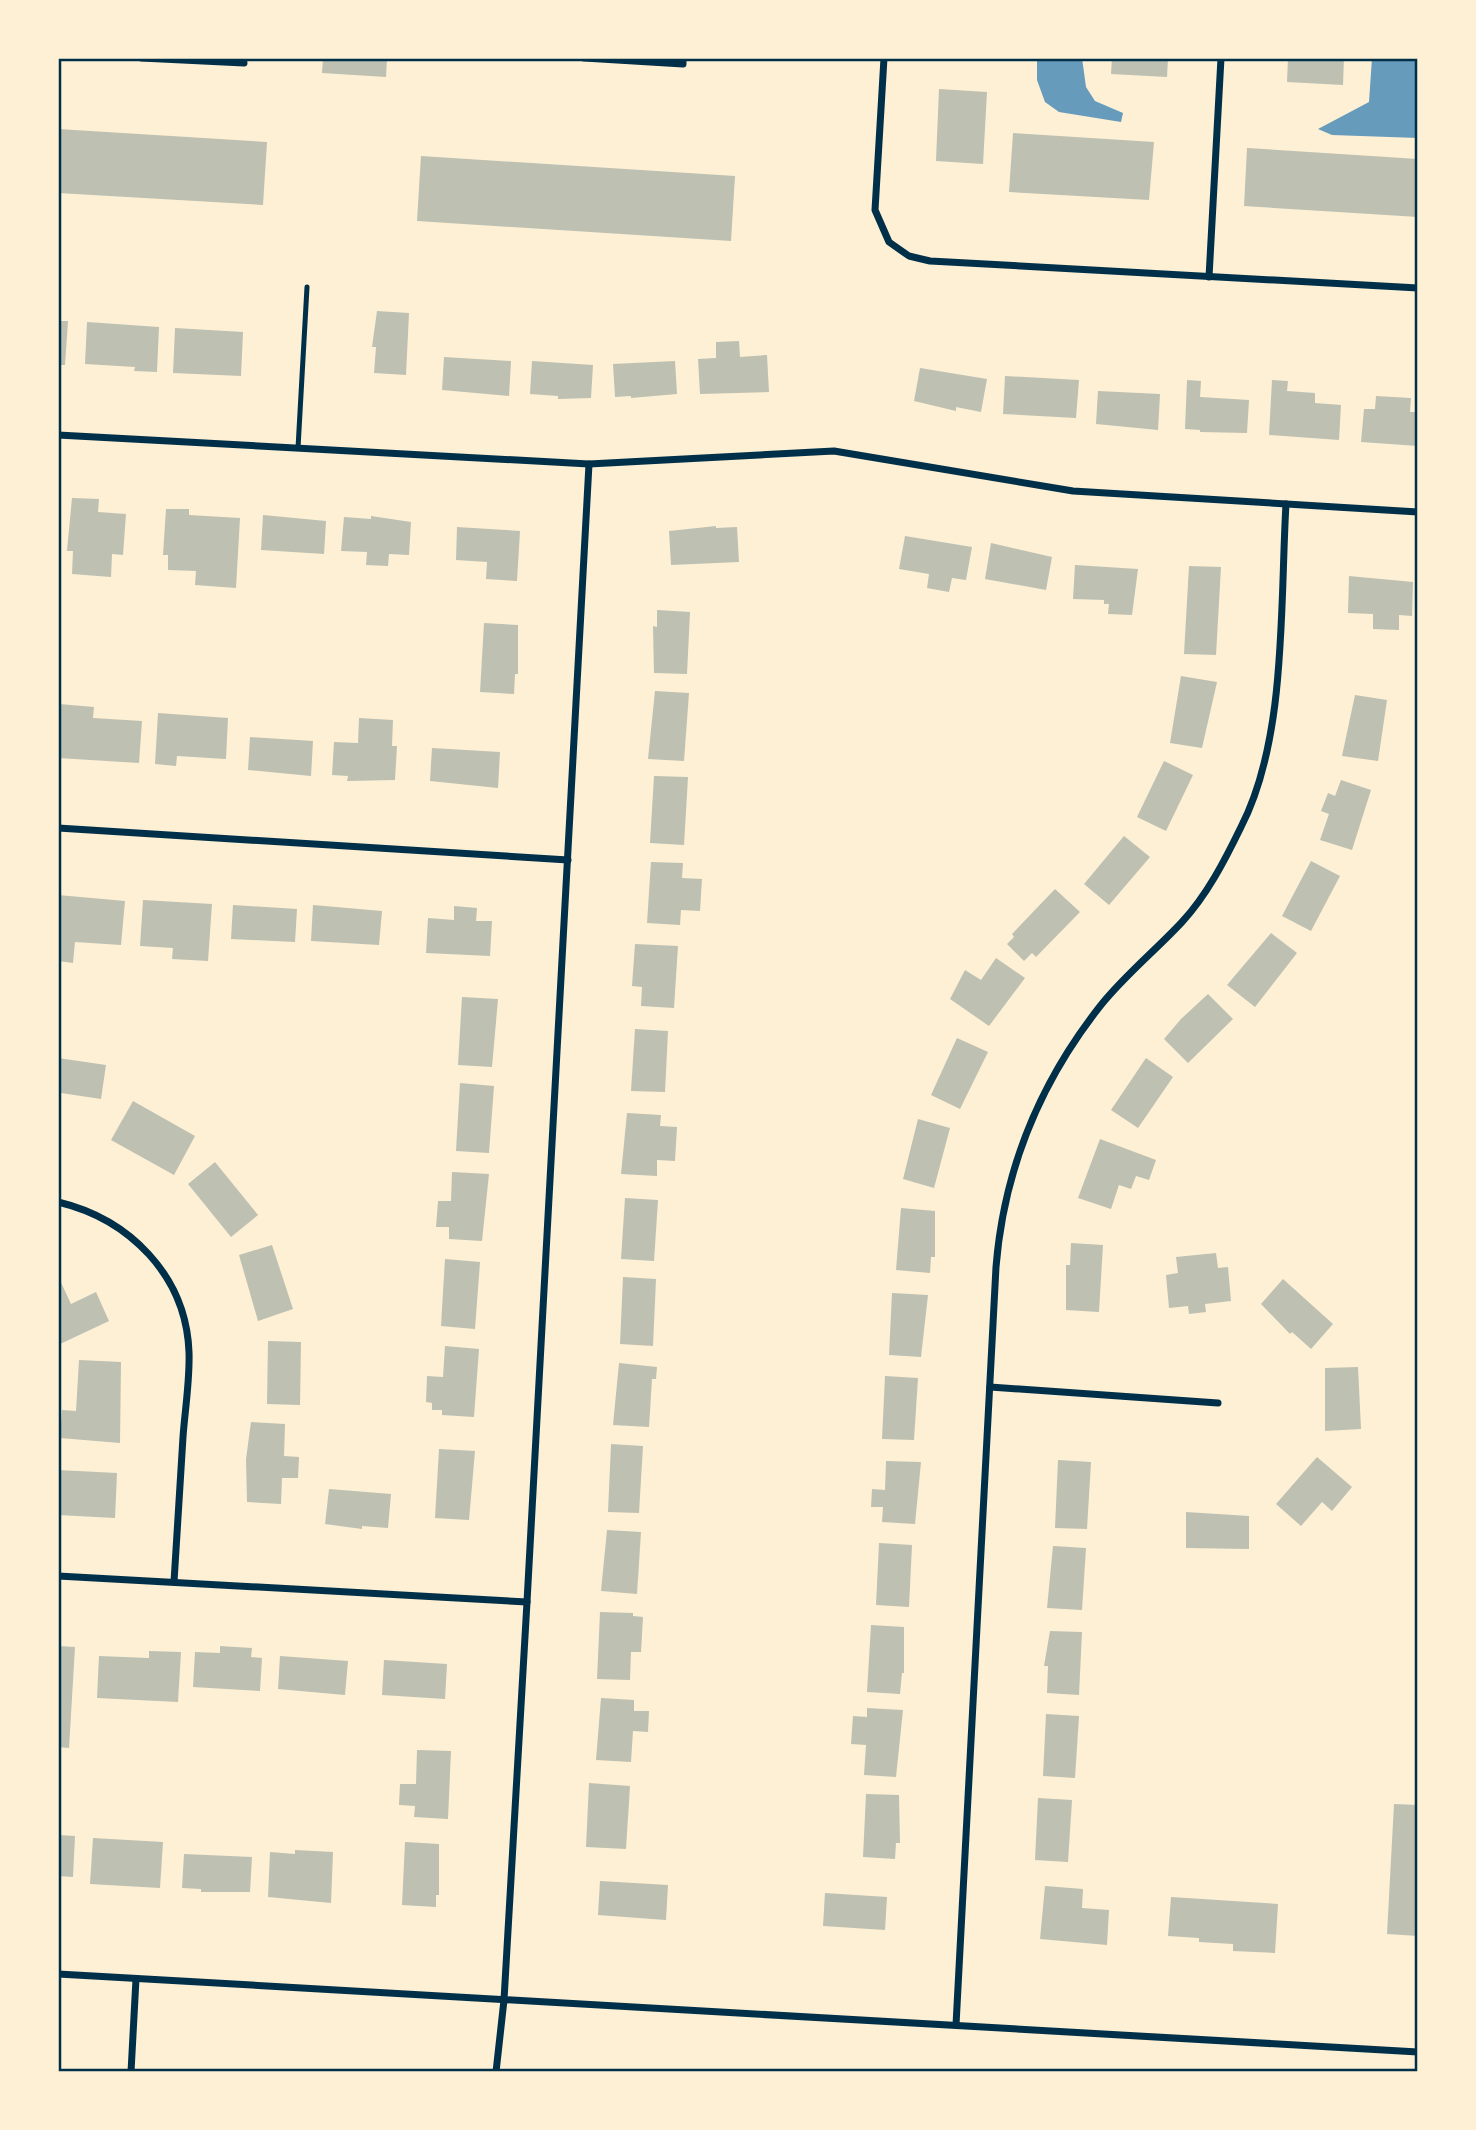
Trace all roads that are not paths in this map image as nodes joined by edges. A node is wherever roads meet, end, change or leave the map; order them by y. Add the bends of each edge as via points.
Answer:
1 (141, 58) edge
2 (584, 58) edge
3 (683, 58) edge
4 (884, 58) edge
5 (1221, 58) edge
6 (244, 63) dead end
7 (1209, 277) junction
8 (307, 287) dead end
9 (1418, 288) edge
10 (58, 435) edge
11 (298, 448) junction
12 (589, 464) junction
13 (1286, 504) junction
14 (1418, 512) edge
15 (58, 828) edge
16 (568, 860) junction
17 (58, 1202) edge
18 (990, 1387) junction
19 (1218, 1402) dead end
20 (58, 1576) edge
21 (174, 1582) junction
22 (527, 1602) junction
23 (58, 1974) edge
24 (136, 1979) junction
25 (504, 2000) junction
26 (956, 2025) junction
27 (1418, 2052) edge
28 (131, 2072) edge
29 (496, 2072) edge

1 - 6 street
2 - 3 street via 683,64
4 - 7 street via 875,210 893,246 930,261
5 - 7 street
7 - 9 street
8 - 11 lane
10 - 11 street
11 - 12 street
12 - 13 street via 834,451 1073,491
12 - 16 street
13 - 14 street
13 - 18 street via 1274,713 1260,778 1241,828 1209,887 1185,919 1101,1005 1044,1091 1018,1152 1002,1215
15 - 16 street
16 - 22 street
17 - 21 street via 96,1214 130,1235 163,1273 181,1312 189,1353
18 - 19 street
18 - 26 street
20 - 21 street
21 - 22 street
22 - 25 street
23 - 24 street
24 - 25 street
24 - 28 street
25 - 26 street
25 - 29 street
26 - 27 street

